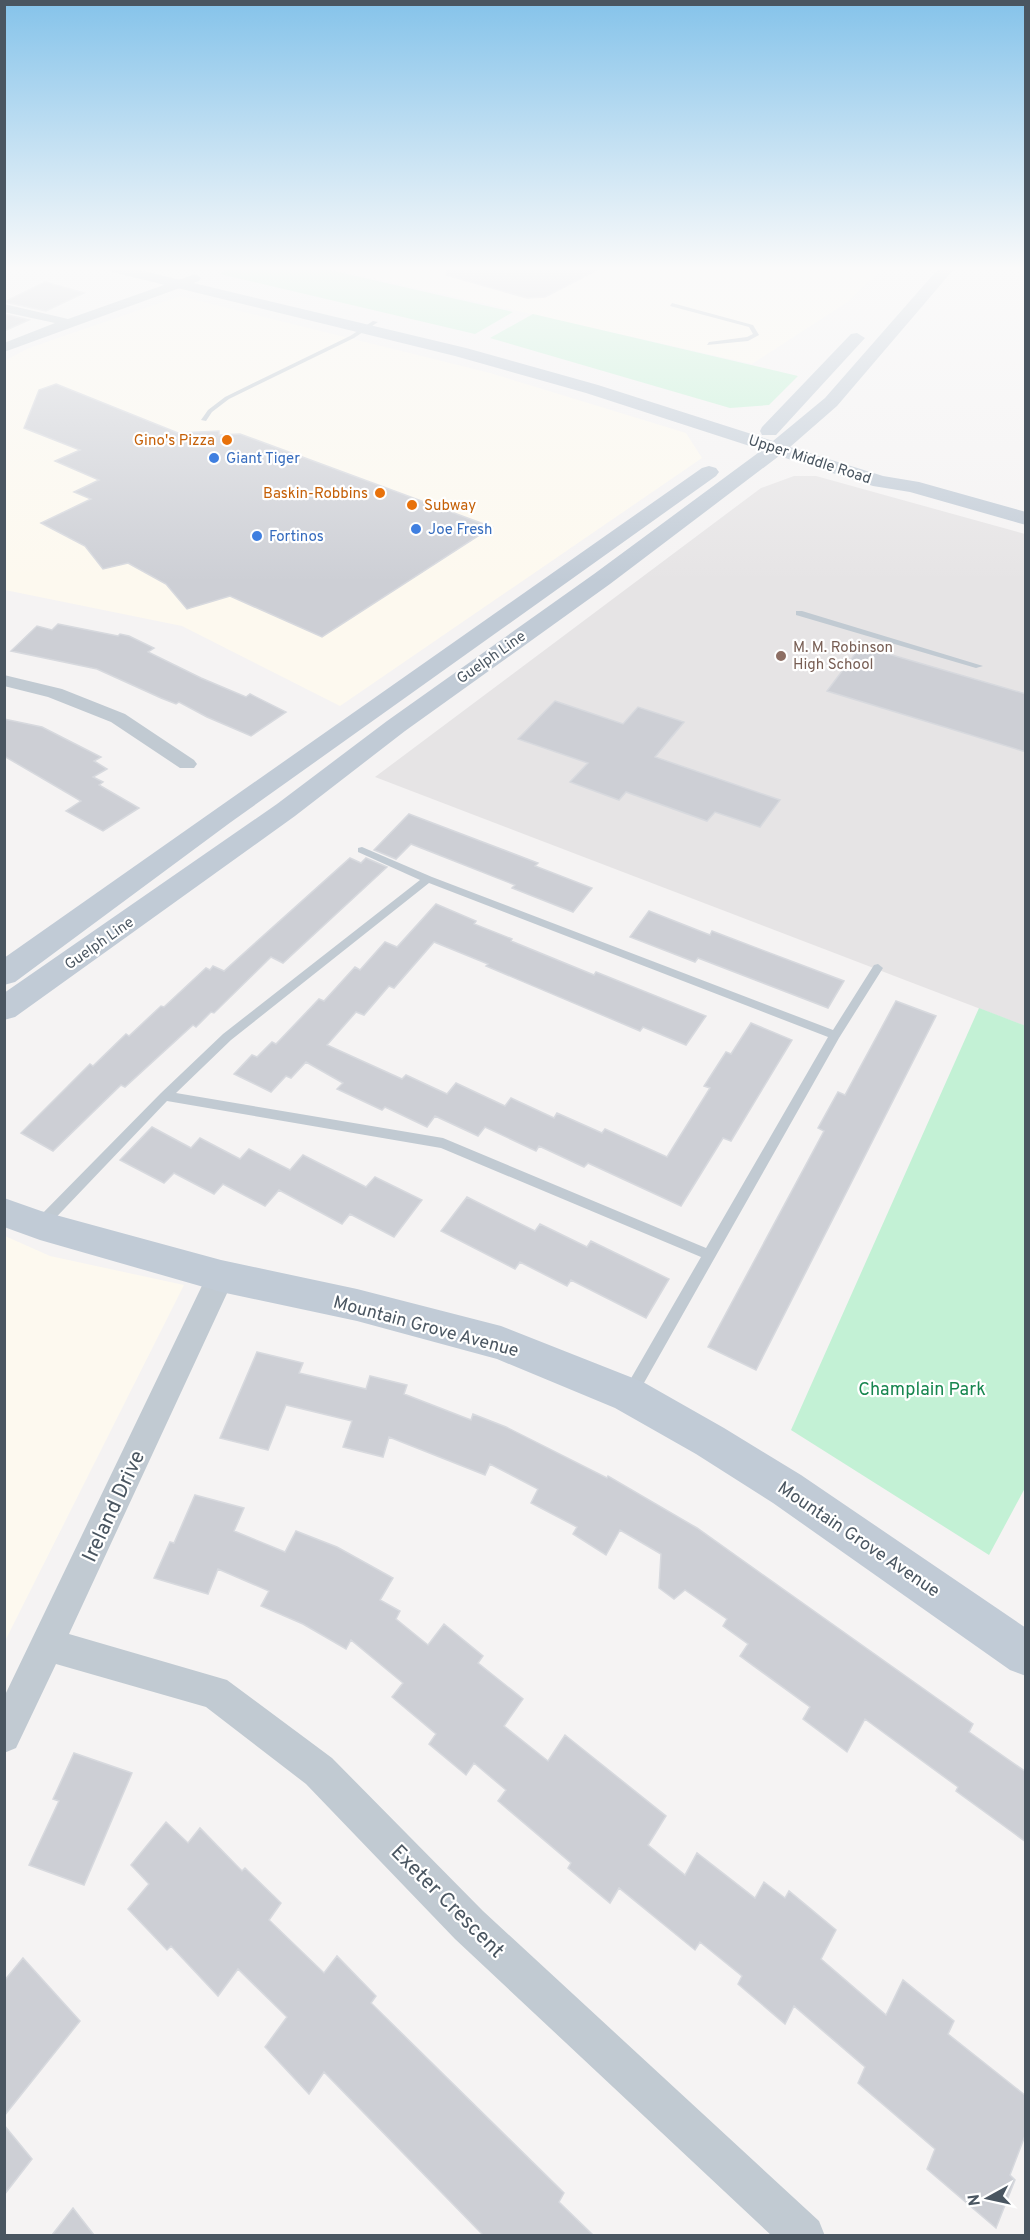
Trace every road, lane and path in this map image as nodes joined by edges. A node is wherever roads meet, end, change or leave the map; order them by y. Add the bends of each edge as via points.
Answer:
1 (275, 374) edge
2 (538, 374) edge
3 (824, 374) edge
4 (857, 374) edge
5 (795, 405) junction
6 (722, 412) dead end
7 (687, 413) junction
8 (760, 413) dead end
9 (204, 420) dead end
10 (772, 440) junction
11 (839, 450) dead end
12 (723, 462) junction
13 (855, 467) junction
14 (1026, 519) edge
15 (799, 613) dead end
16 (979, 666) dead end
17 (4, 680) edge
18 (329, 741) junction
19 (358, 755) junction
20 (187, 764) dead end
21 (362, 850) dead end
22 (428, 879) junction
23 (878, 968) dead end
24 (4, 974) edge
25 (4, 1009) edge
26 (836, 1035) junction
27 (165, 1096) junction
28 (4, 1212) edge
29 (40, 1225) junction
30 (709, 1255) junction
31 (221, 1276) junction
32 (628, 1395) junction
33 (48, 1645) junction
34 (1026, 1654) edge
35 (4, 1736) edge
36 (804, 2235) edge

1 - 9 lane via 227,398
2 - 7 main road, Upper Middle Road
3 - 5 main road, Guelph Line
4 - 10 main road, Guelph Line via 820,424
5 - 8 main road
5 - 10 main road, Guelph Line
6 - 7 main road
7 - 10 main road, Upper Middle Road
7 - 12 main road
10 - 12 main road, Guelph Line
10 - 13 main road, Upper Middle Road
11 - 13 main road
12 - 13 main road via 793,469
12 - 18 main road, Guelph Line
12 - 19 main road, Guelph Line
13 - 14 main road, Upper Middle Road via 880,482 912,486
15 - 16 lane
17 - 20 street via 55,693 118,718
18 - 19 main road
18 - 24 main road, Guelph Line
19 - 25 main road, Guelph Line
21 - 22 lane
22 - 26 lane
22 - 27 lane via 227,1037
23 - 26 lane
26 - 30 lane
27 - 29 lane
27 - 30 lane via 443,1143
28 - 29 main road, Mountain Grove Avenue
29 - 31 main road, Mountain Grove Avenue
30 - 32 lane
31 - 32 main road, Mountain Grove Avenue via 357,1305 501,1343
31 - 33 street, Ireland Drive
32 - 34 main road, Mountain Grove Avenue via 787,1489
33 - 35 street, Ireland Drive
33 - 36 street, Exeter Crescent via 215,1692 319,1771 469,1925

